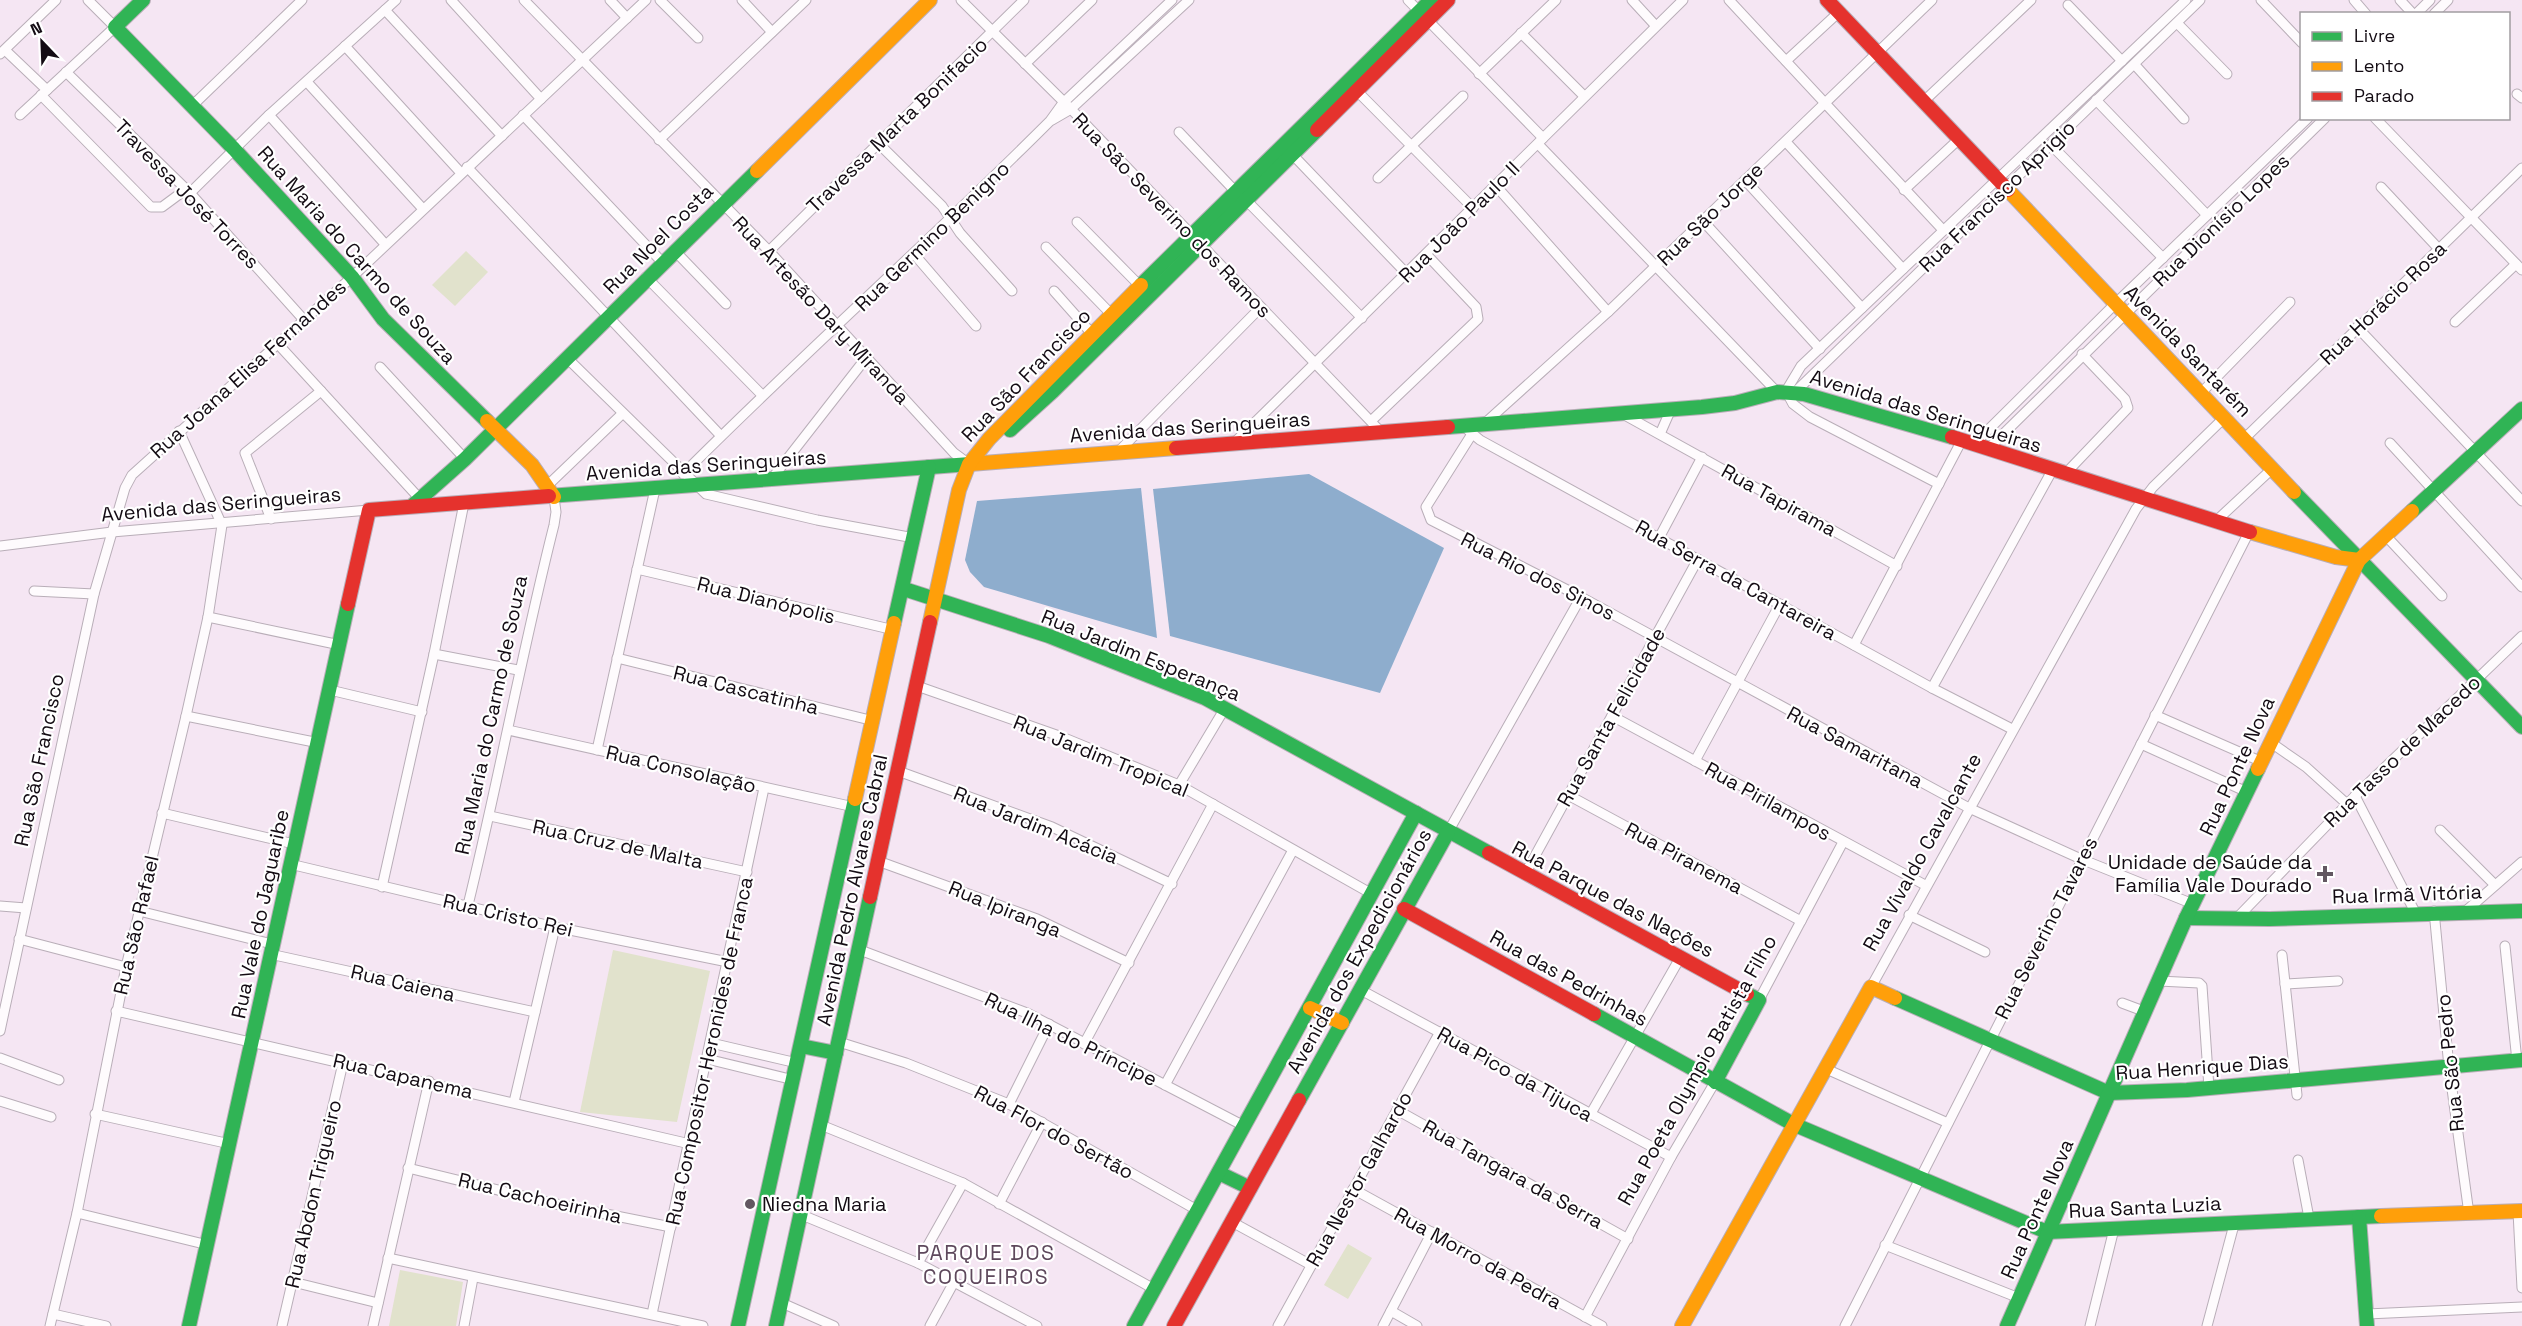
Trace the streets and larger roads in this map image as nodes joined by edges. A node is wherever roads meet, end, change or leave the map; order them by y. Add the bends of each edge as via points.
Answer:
1 (56, 0) edge
2 (88, 0) edge
3 (143, 0) edge
4 (302, 0) edge
5 (396, 0) edge
6 (451, 0) edge
7 (524, 0) edge
8 (610, 0) edge
9 (646, 0) edge
10 (660, 0) edge
11 (741, 0) edge
12 (806, 0) edge
13 (930, 0) edge
14 (961, 0) edge
15 (1024, 0) edge
16 (1092, 0) edge
17 (1172, 0) edge
18 (1189, 0) edge
19 (1408, 0) edge
20 (1431, 0) edge
21 (1448, 0) edge
22 (1556, 0) edge
23 (1632, 0) edge
24 (1683, 0) edge
25 (1729, 0) edge
26 (1827, 0) edge
27 (1932, 0) edge
28 (2031, 0) edge
29 (2186, 0) edge
30 (2200, 0) edge
31 (2261, 0) edge
32 (2354, 0) edge
33 (2400, 0) edge
34 (2430, 0) edge
35 (2448, 0) edge
36 (2067, 5) dead end
37 (385, 10) junction
38 (2364, 12) edge
39 (2413, 12) edge
40 (2417, 12) edge
41 (2436, 12) edge
42 (1838, 13) junction
43 (1423, 16) junction
44 (627, 18) junction
45 (2177, 23) junction
46 (1655, 25) junction
47 (114, 27) junction
48 (993, 31) junction
49 (772, 32) junction
50 (1521, 33) junction
51 (698, 38) dead end
52 (2300, 42) edge
53 (345, 46) junction
54 (2, 52) edge
55 (1877, 54) junction
56 (582, 59) junction
57 (1786, 61) junction
58 (2122, 61) junction
59 (1025, 64) junction
60 (2135, 65) junction
61 (66, 72) junction
62 (1479, 74) junction
63 (2227, 74) dead end
64 (307, 82) junction
65 (1356, 90) junction
66 (44, 93) junction
67 (1463, 96) dead end
68 (1584, 96) junction
69 (541, 99) junction
70 (2096, 100) junction
71 (1923, 102) junction
72 (1824, 103) junction
73 (193, 105) junction
74 (1067, 106) junction
75 (20, 115) dead end
76 (269, 115) junction
77 (524, 115) junction
78 (2184, 119) dead end
79 (2306, 120) edge
80 (2323, 120) edge
81 (2377, 120) edge
82 (1179, 132) dead end
83 (502, 136) junction
84 (659, 140) junction
85 (1958, 140) junction
86 (1540, 141) junction
87 (1786, 142) junction
88 (878, 143) junction
89 (1412, 144) junction
90 (2051, 145) junction
91 (234, 149) junction
92 (1291, 153) junction
93 (2522, 168) edge
94 (464, 170) junction
95 (1378, 178) dead end
96 (1745, 180) junction
97 (2001, 185) junction
98 (1496, 186) junction
99 (2381, 188) dead end
100 (1904, 190) junction
101 (187, 192) junction
102 (1240, 195) junction
103 (722, 203) junction
104 (423, 208) junction
105 (1473, 208) junction
106 (2208, 215) junction
107 (2471, 217) junction
108 (951, 220) junction
109 (1703, 221) junction
110 (1077, 222) dead end
111 (1943, 230) junction
112 (1195, 239) junction
113 (385, 244) junction
114 (1046, 247) dead end
115 (2438, 248) junction
116 (674, 250) junction
117 (769, 251) junction
118 (914, 254) junction
119 (1426, 254) junction
120 (2163, 258) junction
121 (662, 262) junction
122 (1656, 266) junction
123 (2519, 267) edge
124 (1903, 268) junction
125 (1406, 273) junction
126 (352, 277) junction
127 (646, 277) junction
128 (1140, 285) junction
129 (1012, 291) dead end
130 (1054, 291) dead end
131 (2290, 302) dead end
132 (726, 304) dead end
133 (1260, 308) junction
134 (1863, 308) junction
135 (2120, 309) junction
136 (1608, 312) junction
137 (1112, 315) junction
138 (608, 316) junction
139 (1362, 318) junction
140 (304, 320) junction
141 (2455, 322) dead end
142 (837, 326) junction
143 (976, 326) dead end
144 (2357, 327) junction
145 (1093, 335) junction
146 (277, 343) junction
147 (1820, 349) junction
148 (2082, 354) junction
149 (567, 358) junction
150 (866, 358) junction
151 (1315, 363) junction
152 (2054, 365) junction
153 (380, 367) dead end
154 (2064, 373) junction
155 (321, 391) junction
156 (2202, 392) junction
157 (1787, 393) junction
158 (762, 394) junction
159 (1671, 409) junction
160 (2522, 409) edge
161 (1618, 412) junction
162 (622, 414) junction
163 (2225, 417) junction
164 (1371, 421) junction
165 (1485, 423) junction
166 (494, 430) junction
167 (1468, 430) junction
168 (180, 431) junction
169 (1382, 433) junction
170 (1660, 434) junction
171 (721, 436) junction
172 (2244, 438) junction
173 (1969, 442) junction
174 (1234, 443) junction
175 (2390, 443) dead end
176 (1989, 448) junction
177 (1118, 452) junction
178 (2476, 453) junction
179 (1702, 457) junction
180 (465, 459) junction
181 (969, 464) junction
182 (929, 467) junction
183 (2273, 468) junction
184 (2060, 471) junction
185 (682, 474) junction
186 (771, 481) junction
187 (1939, 484) junction
188 (696, 487) junction
189 (655, 489) junction
190 (551, 491) junction
191 (2433, 492) junction
192 (2143, 498) junction
193 (2522, 501) edge
194 (416, 502) junction
195 (464, 503) junction
196 (369, 510) junction
197 (271, 519) junction
198 (2216, 521) junction
199 (222, 525) junction
200 (112, 532) junction
201 (2249, 532) junction
202 (2386, 536) junction
203 (914, 538) junction
204 (1659, 538) junction
205 (0, 546) edge
206 (1698, 559) junction
207 (2359, 560) junction
208 (1898, 566) junction
209 (637, 569) junction
210 (2522, 587) edge
211 (904, 589) junction
212 (34, 591) dead end
213 (94, 594) junction
214 (2442, 596) dead end
215 (1581, 597) junction
216 (936, 598) junction
217 (1779, 604) junction
218 (208, 617) junction
219 (894, 630) junction
220 (2522, 636) edge
221 (1655, 637) junction
222 (340, 645) junction
223 (1854, 645) junction
224 (434, 654) junction
225 (618, 658) junction
226 (518, 670) junction
227 (2475, 679) junction
228 (1737, 683) junction
229 (917, 686) junction
230 (1932, 688) junction
231 (330, 690) junction
232 (1225, 708) junction
233 (422, 712) junction
234 (2155, 715) junction
235 (186, 716) junction
236 (1612, 716) junction
237 (874, 721) junction
238 (2522, 727) edge
239 (2012, 729) junction
240 (508, 730) junction
241 (2270, 742) junction
242 (319, 744) junction
243 (2141, 744) junction
244 (597, 750) junction
245 (1695, 761) junction
246 (2260, 761) junction
247 (898, 771) junction
248 (1179, 785) junction
249 (764, 788) junction
250 (2247, 792) junction
251 (1568, 795) junction
252 (2351, 800) junction
253 (1213, 804) junction
254 (854, 807) junction
255 (1969, 808) junction
256 (162, 813) junction
257 (1416, 813) junction
258 (490, 816) junction
259 (2440, 830) dead end
260 (1448, 832) junction
261 (1842, 842) junction
262 (294, 844) junction
263 (1293, 850) junction
264 (2081, 859) junction
265 (878, 861) junction
266 (2522, 862) edge
267 (290, 864) junction
268 (747, 872) junction
269 (1525, 874) junction
270 (1172, 884) junction
271 (1925, 885) junction
272 (2495, 885) junction
273 (382, 887) junction
274 (1372, 894) junction
275 (2193, 903) junction
276 (468, 905) junction
277 (0, 906) edge
278 (26, 908) junction
279 (1404, 909) junction
280 (2467, 910) junction
281 (139, 911) junction
282 (2434, 911) junction
283 (2522, 911) edge
284 (2415, 912) junction
285 (1909, 915) junction
286 (2186, 918) junction
287 (1801, 921) junction
288 (2235, 921) junction
289 (555, 927) junction
290 (20, 939) junction
291 (2505, 946) dead end
292 (271, 949) junction
293 (860, 950) junction
294 (1985, 952) dead end
295 (2282, 955) dead end
296 (1680, 958) junction
297 (728, 962) junction
298 (1129, 963) junction
299 (126, 967) junction
300 (2159, 981) junction
301 (2338, 981) dead end
302 (2285, 984) junction
303 (1870, 987) junction
304 (1359, 989) junction
305 (1759, 999) junction
306 (2122, 1003) dead end
307 (1310, 1008) junction
308 (116, 1011) junction
309 (535, 1012) junction
310 (2146, 1012) junction
311 (1342, 1023) junction
312 (1049, 1024) junction
313 (0, 1031) edge
314 (1440, 1032) junction
315 (1635, 1036) junction
316 (1989, 1040) junction
317 (253, 1043) junction
318 (711, 1043) junction
319 (1084, 1044) junction
320 (801, 1046) junction
321 (837, 1048) junction
322 (0, 1058) edge
323 (707, 1059) junction
324 (2519, 1061) edge
325 (343, 1063) junction
326 (797, 1063) junction
327 (2449, 1067) junction
328 (1824, 1068) junction
329 (59, 1080) dead end
330 (794, 1080) junction
331 (2297, 1080) junction
332 (429, 1081) junction
333 (1716, 1082) junction
334 (1165, 1085) junction
335 (2210, 1088) junction
336 (2109, 1093) junction
337 (2297, 1095) dead end
338 (0, 1101) edge
339 (514, 1102) junction
340 (1009, 1104) junction
341 (1397, 1110) junction
342 (95, 1114) junction
343 (1590, 1115) junction
344 (51, 1117) dead end
345 (1042, 1122) junction
346 (1948, 1123) junction
347 (1793, 1124) junction
348 (821, 1125) junction
349 (1244, 1126) junction
350 (230, 1144) junction
351 (690, 1144) junction
352 (1671, 1157) junction
353 (2298, 1160) dead end
354 (408, 1168) junction
355 (1219, 1173) junction
356 (1918, 1178) junction
357 (963, 1183) junction
358 (1250, 1188) junction
359 (1353, 1189) junction
360 (999, 1204) junction
361 (1197, 1210) junction
362 (2520, 1212) edge
363 (77, 1213) junction
364 (2469, 1214) junction
365 (802, 1215) junction
366 (2359, 1217) junction
367 (2309, 1218) junction
368 (2235, 1221) junction
369 (1232, 1222) junction
370 (671, 1227) junction
371 (2114, 1228) junction
372 (1432, 1232) junction
373 (2047, 1232) junction
374 (1628, 1239) junction
375 (208, 1245) junction
376 (1885, 1245) junction
377 (388, 1258) junction
378 (918, 1263) junction
379 (1311, 1265) junction
380 (473, 1278) junction
381 (293, 1281) junction
382 (954, 1282) junction
383 (2522, 1288) edge
384 (1154, 1289) junction
385 (2019, 1298) junction
386 (378, 1303) junction
387 (782, 1303) junction
388 (2522, 1307) edge
389 (1390, 1311) junction
390 (53, 1314) junction
391 (652, 1314) junction
392 (1585, 1317) junction
393 (2367, 1320) edge
394 (50, 1326) edge
395 (106, 1326) edge
396 (189, 1326) edge
397 (282, 1326) edge
398 (374, 1326) edge
399 (464, 1326) edge
400 (703, 1326) edge
401 (738, 1326) edge
402 (776, 1326) edge
403 (834, 1326) edge
404 (930, 1326) edge
405 (1036, 1326) edge
406 (1134, 1326) edge
407 (1174, 1326) edge
408 (1278, 1326) edge
409 (1383, 1326) edge
410 (1417, 1326) edge
411 (1602, 1326) edge
412 (1682, 1326) edge
413 (1845, 1326) edge
414 (2007, 1326) edge
415 (2090, 1326) edge
416 (2207, 1326) edge

1 - 54 street
2 - 47 street, Rua Maria do Carmo de Souza
3 - 47 street
4 - 73 street
5 - 37 street
6 - 69 street
7 - 56 street, Rua Artesão Dary Miranda
8 - 44 street
9 - 44 street, Rua Joana Elisa Fernandes
10 - 51 street
11 - 49 street
12 - 49 street
13 - 103 street, Rua Noel Costa
14 - 48 street, Rua São Severino dos Ramos
15 - 48 street, Travessa Marta Bonifacio
16 - 59 street
17 - 74 street, Rua Germino Benigno
18 - 74 street, Rua Germino Benigno
19 - 43 street
20 - 43 street, Rua São Francisco
21 - 43 street, Rua São Francisco
22 - 50 street
23 - 46 street
24 - 46 street, Rua João Paulo II
25 - 57 street
26 - 42 street, Avenida Santarém
27 - 55 street, Rua São Jorge
28 - 71 street
29 - 58 street, Rua Francisco Aprigio
30 - 45 street, Rua Francisco Aprigio
31 - 52 street
32 - 38 street
33 - 39 street
34 - 40 street
35 - 41 street
36 - 58 street
37 - 53 street
37 - 83 street
42 - 55 street, Avenida Santarém
42 - 57 street
43 - 62 street
43 - 65 street, Rua São Francisco
43 - 102 street, Rua São Francisco
44 - 56 street, Rua Joana Elisa Fernandes
45 - 60 street, Rua Francisco Aprigio
45 - 63 street
46 - 68 street, Rua João Paulo II
47 - 61 street
47 - 73 street, Rua Maria do Carmo de Souza
48 - 59 street, Rua São Severino dos Ramos
48 - 88 street, Travessa Marta Bonifacio
49 - 84 street
50 - 62 street
50 - 68 street
53 - 64 street
53 - 94 street
54 - 66 street
55 - 71 street, Avenida Santarém
55 - 72 street, Rua São Jorge
56 - 69 street, Rua Joana Elisa Fernandes
56 - 84 street, Rua Artesão Dary Miranda
57 - 72 street
58 - 97 street, Rua Francisco Aprigio
59 - 74 street, Rua São Severino dos Ramos
60 - 70 street, Rua Francisco Aprigio
60 - 78 street
61 - 66 street
61 - 101 street, Travessa José Torres
62 - 86 street
64 - 76 street
64 - 104 street
65 - 89 street
65 - 92 street, Rua São Francisco
66 - 75 street
66 - 101 street via 151,207 162,207
67 - 89 street
68 - 86 street, Rua João Paulo II
69 - 77 street, Rua Joana Elisa Fernandes
70 - 90 street, Rua Francisco Aprigio
70 - 106 street
71 - 85 street, Avenida Santarém
72 - 87 street, Rua São Jorge
72 - 100 street
73 - 91 street, Rua Maria do Carmo de Souza
74 - 108 street, Rua Germino Benigno
74 - 112 street, Rua São Severino dos Ramos
76 - 91 street
76 - 113 street
77 - 83 street, Rua Joana Elisa Fernandes
77 - 121 street
79 - 106 street, Rua Dionísio Lopes
80 - 135 street, Rua Dionísio Lopes
81 - 107 street
82 - 102 street
83 - 94 street, Rua Joana Elisa Fernandes
84 - 103 street, Rua Artesão Dary Miranda
85 - 97 street, Avenida Santarém
85 - 100 street
86 - 98 street, Rua João Paulo II
86 - 122 street
87 - 96 street, Rua São Jorge
87 - 124 street
88 - 108 street via 942,206
88 - 117 street, Travessa Marta Bonifacio
89 - 95 street
89 - 105 street
90 - 97 street, Rua Francisco Aprigio
90 - 120 street
91 - 101 street
91 - 126 street, Rua Maria do Carmo de Souza
92 - 102 street, Rua São Francisco
92 - 125 street
93 - 107 street, Rua Horácio Rosa
94 - 104 street, Rua Joana Elisa Fernandes
94 - 138 street
96 - 109 street, Rua São Jorge
96 - 134 street
97 - 111 street, Rua Francisco Aprigio
97 - 135 street, Avenida Santarém
97 - 157 street, Rua Francisco Aprigio
98 - 105 street, Rua João Paulo II
98 - 136 street
99 - 115 street
100 - 111 street
101 - 140 street, Travessa José Torres
102 - 112 street, Rua São Francisco
102 - 139 street
103 - 116 street, Rua Noel Costa
103 - 117 street, Rua Artesão Dary Miranda
104 - 113 street, Rua Joana Elisa Fernandes
105 - 119 street, Rua João Paulo II
106 - 120 street, Rua Dionísio Lopes
107 - 115 street, Rua Horácio Rosa
107 - 123 street
108 - 118 street, Rua Germino Benigno
108 - 129 street
109 - 122 street, Rua São Jorge
109 - 147 street
110 - 128 street
111 - 124 street, Rua Francisco Aprigio
112 - 128 street, Rua São Francisco
112 - 133 street, Rua São Severino dos Ramos
112 - 181 street, Rua São Francisco via 1053,391
113 - 126 street, Rua Joana Elisa Fernandes
114 - 137 street
115 - 144 street, Rua Horácio Rosa
116 - 121 street, Rua Noel Costa
116 - 132 street
117 - 142 street, Rua Artesão Dary Miranda
118 - 142 street, Rua Germino Benigno
118 - 143 street
119 - 125 street, Rua João Paulo II
119 - 164 street via 1479,313 1478,319
120 - 135 street, Rua Dionísio Lopes
121 - 127 street, Rua Noel Costa
122 - 136 street, Rua São Jorge
122 - 157 street
123 - 141 street
124 - 134 street, Rua Francisco Aprigio
125 - 139 street, Rua João Paulo II
126 - 140 street, Rua Joana Elisa Fernandes
126 - 166 street, Rua Maria do Carmo de Souza via 383,319
127 - 138 street, Rua Noel Costa
127 - 158 street
128 - 137 street, Rua São Francisco
130 - 145 street
131 - 156 street
133 - 151 street, Rua São Severino dos Ramos
133 - 177 street
134 - 147 street, Rua Francisco Aprigio
135 - 148 street, Rua Dionísio Lopes
135 - 152 street, Rua Dionísio Lopes
135 - 156 street, Avenida Santarém
136 - 165 street, Rua São Jorge
137 - 145 street, Rua São Francisco
138 - 149 street, Rua Noel Costa
138 - 171 street
139 - 151 street, Rua João Paulo II
140 - 146 street, Rua Joana Elisa Fernandes
142 - 150 street, Rua Artesão Dary Miranda
142 - 158 street, Rua Germino Benigno
144 - 172 street, Rua Horácio Rosa
144 - 178 street
145 - 181 street, Rua São Francisco
146 - 155 street
146 - 168 street, Rua Joana Elisa Fernandes
147 - 157 street, Rua Francisco Aprigio via 1801,366
148 - 154 street, Rua Dionísio Lopes
148 - 184 street via 2125,399 2128,408
149 - 162 street
149 - 166 street, Rua Noel Costa
150 - 181 street, Rua Artesão Dary Miranda via 954,453
150 - 186 street
151 - 164 street, Rua São Severino dos Ramos
151 - 174 street, Rua João Paulo II
152 - 154 street
152 - 173 street, Rua Dionísio Lopes
153 - 180 street
154 - 176 street, Rua Dionísio Lopes
155 - 194 street
155 - 197 street via 245,453
156 - 163 street, Avenida Santarém
157 - 159 street, Avenida das Seringueiras
157 - 173 street, Avenida das Seringueiras
157 - 187 street via 1793,404 1810,417
158 - 171 street, Rua Germino Benigno
159 - 161 street, Avenida das Seringueiras
159 - 170 street
160 - 178 street, Rua Ponte Nova
161 - 165 street, Avenida das Seringueiras
161 - 170 street, Rua Tapirama
162 - 185 street
162 - 190 street
163 - 172 street, Avenida Santarém
163 - 192 street, Rua Vivaldo Cavalcante
164 - 169 street, Rua São Severino dos Ramos
165 - 167 street, Avenida das Seringueiras
166 - 180 street, Rua Noel Costa
166 - 190 street, Rua Maria do Carmo de Souza via 532,465
167 - 169 street, Avenida das Seringueiras
167 - 204 street, Rua Serra da Cantareira
167 - 215 street, Rua Rio dos Sinos via 1432,494 1426,512 1431,520
168 - 199 street
168 - 200 street, Rua Joana Elisa Fernandes via 132,475
169 - 174 street, Avenida das Seringueiras
170 - 179 street, Rua Tapirama
171 - 185 street, Rua Germino Benigno
172 - 183 street, Avenida Santarém
173 - 176 street, Avenida das Seringueiras
173 - 187 street, Rua Dionísio Lopes
174 - 177 street, Avenida das Seringueiras
175 - 191 street
176 - 184 street, Avenida das Seringueiras
177 - 181 street, Avenida das Seringueiras
178 - 191 street, Rua Ponte Nova
178 - 193 street
179 - 204 street
179 - 208 street, Rua Tapirama
180 - 194 street, Rua Noel Costa
181 - 182 street, Avenida das Seringueiras
181 - 216 street, Avenida Pedro Alvares Cabral via 959,490
182 - 186 street, Avenida das Seringueiras
182 - 203 street, Avenida Pedro Alvares Cabral
183 - 198 street
183 - 207 street, Avenida Santarém
184 - 192 street, Avenida das Seringueiras
184 - 230 street
185 - 188 street
186 - 188 street, Avenida das Seringueiras
187 - 208 street, Rua Dionísio Lopes
188 - 189 street, Avenida das Seringueiras
188 - 203 street via 733,502
189 - 190 street, Avenida das Seringueiras
189 - 209 street
190 - 195 street, Avenida das Seringueiras
190 - 226 street, Rua Maria do Carmo de Souza via 556,512 554,525
191 - 202 street, Rua Ponte Nova
191 - 210 street
192 - 198 street, Avenida das Seringueiras
192 - 239 street, Rua Vivaldo Cavalcante
194 - 195 street, Avenida das Seringueiras
194 - 196 street, Avenida das Seringueiras
195 - 224 street
196 - 197 street, Avenida das Seringueiras
196 - 222 street, Rua Vale do Jaguaribe
197 - 199 street, Avenida das Seringueiras
198 - 201 street, Avenida das Seringueiras
199 - 200 street, Avenida das Seringueiras
199 - 218 street, Rua São Rafael
200 - 205 street, Avenida das Seringueiras
200 - 213 street, Rua São Francisco
201 - 207 street, Avenida das Seringueiras
201 - 234 street, Rua Severino Tavares
202 - 207 street, Rua Ponte Nova
202 - 214 street
203 - 211 street, Avenida Pedro Alvares Cabral
204 - 206 street, Rua Serra da Cantareira
206 - 217 street, Rua Serra da Cantareira
206 - 221 street, Rua Santa Felicidade
207 - 227 street, Avenida Santarém
207 - 241 street, Rua Ponte Nova
208 - 223 street, Rua Dionísio Lopes
209 - 219 street, Rua Dianópolis
209 - 225 street
211 - 216 street, Rua Jardim Esperança
211 - 219 street, Avenida Pedro Alvares Cabral
212 - 213 street
213 - 278 street, Rua São Francisco
215 - 221 street, Rua Rio dos Sinos
215 - 260 street, Avenida dos Expedicionários
216 - 229 street, Avenida Pedro Alvares Cabral
216 - 232 street, Rua Jardim Esperança via 1129,666
217 - 223 street, Rua Serra da Cantareira
217 - 228 street
218 - 222 street
218 - 235 street, Rua São Rafael
219 - 237 street, Avenida Pedro Alvares Cabral
220 - 227 street, Rua Tasso de Macedo
221 - 228 street, Rua Samaritana
221 - 236 street, Rua Santa Felicidade
222 - 231 street, Rua Vale do Jaguaribe
223 - 230 street, Rua Serra da Cantareira
224 - 226 street
224 - 233 street
225 - 237 street, Rua Cascatinha
225 - 244 street
226 - 240 street, Rua Maria do Carmo de Souza
227 - 238 street, Avenida Santarém
227 - 252 street, Rua Tasso de Macedo
228 - 245 street
228 - 255 street, Rua Samaritana
229 - 247 street, Avenida Pedro Alvares Cabral
229 - 248 street, Rua Jardim Tropical via 1062,736
230 - 239 street, Rua Serra da Cantareira
231 - 233 street
231 - 242 street, Rua Vale do Jaguaribe
232 - 248 street
232 - 257 street, Rua Jardim Esperança
233 - 273 street
234 - 243 street, Rua Severino Tavares
234 - 246 street
235 - 242 street
235 - 256 street, Rua São Rafael
236 - 245 street, Rua Pirilampos
236 - 251 street, Rua Santa Felicidade
237 - 254 street, Avenida Pedro Alvares Cabral
239 - 255 street, Rua Vivaldo Cavalcante
240 - 244 street, Rua Consolação
240 - 258 street, Rua Maria do Carmo de Souza
241 - 246 street, Rua Ponte Nova
241 - 252 street
242 - 262 street, Rua Vale do Jaguaribe
243 - 250 street
243 - 264 street, Rua Severino Tavares
244 - 249 street, Rua Consolação
245 - 261 street, Rua Pirilampos
246 - 250 street, Rua Ponte Nova
247 - 265 street, Avenida Pedro Alvares Cabral
247 - 270 street, Rua Jardim Acácia via 1052,827
248 - 253 street, Rua Jardim Tropical
249 - 254 street, Rua Consolação
249 - 268 street, Rua Compositor Heronides de Franca
250 - 275 street, Rua Ponte Nova
251 - 269 street, Rua Santa Felicidade
251 - 287 street, Rua Piranema
252 - 284 street
252 - 288 street, Rua Tasso de Macedo
253 - 263 street, Rua Jardim Tropical
253 - 270 street
254 - 320 street, Avenida Pedro Alvares Cabral
255 - 264 street, Rua Samaritana
255 - 271 street, Rua Vivaldo Cavalcante
256 - 262 street
256 - 281 street, Rua São Rafael
257 - 260 street, Rua Jardim Esperança
257 - 274 street, Avenida dos Expedicionários
258 - 268 street, Rua Cruz de Malta
258 - 276 street, Rua Maria do Carmo de Souza
259 - 272 street
260 - 269 street, Rua Parque das Nações
260 - 279 street, Avenida dos Expedicionários
261 - 271 street, Rua Pirilampos
261 - 287 street, Rua Poeta Olympio Batista Filho
262 - 267 street, Rua Vale do Jaguaribe
263 - 274 street, Rua Jardim Tropical
263 - 334 street
264 - 275 street, Rua Samaritana
264 - 316 street, Rua Severino Tavares
265 - 293 street, Avenida Pedro Alvares Cabral
265 - 298 street, Rua Ipiranga via 1037,919
266 - 272 street
267 - 273 street, Rua Cristo Rei
267 - 292 street, Rua Vale do Jaguaribe
268 - 297 street, Rua Compositor Heronides de Franca
269 - 296 street, Rua Parque das Nações
270 - 298 street
271 - 285 street, Rua Vivaldo Cavalcante
272 - 280 street
273 - 276 street, Rua Cristo Rei
274 - 307 street, Avenida dos Expedicionários
275 - 286 street, Rua Ponte Nova
276 - 289 street, Rua Cristo Rei
277 - 278 street
278 - 290 street, Rua São Francisco
279 - 304 street, Avenida dos Expedicionários
279 - 315 street, Rua das Pedrinhas
280 - 282 street, Rua Irmã Vitória
280 - 283 street, Rua Irmã Vitória
281 - 292 street, Rua Caiena
281 - 299 street, Rua São Rafael
282 - 284 street, Rua Irmã Vitória
282 - 327 street, Rua São Pedro
284 - 288 street, Rua Irmã Vitória
285 - 294 street
285 - 303 street, Rua Vivaldo Cavalcante
286 - 288 street, Rua Irmã Vitória
286 - 300 street, Rua Ponte Nova
287 - 305 street, Rua Poeta Olympio Batista Filho
289 - 297 street, Rua Cristo Rei
289 - 309 street
290 - 299 street
290 - 313 street, Rua São Francisco
291 - 324 street
292 - 309 street, Rua Caiena
292 - 317 street, Rua Vale do Jaguaribe
293 - 312 street, Rua Ilha do Príncipe via 984,995
293 - 321 street, Avenida Pedro Alvares Cabral
295 - 302 street
296 - 305 street, Rua Parque das Nações
296 - 315 street
297 - 318 street, Rua Compositor Heronides de Franca
298 - 319 street
299 - 308 street, Rua São Rafael
300 - 310 street, Rua Ponte Nova
300 - 335 street via 2202,986
301 - 302 street
302 - 331 street
303 - 316 street, Rua Henrique Dias
303 - 328 street, Rua Vivaldo Cavalcante
304 - 311 street, Avenida dos Expedicionários
304 - 314 street, Rua Pico da Tijuca
305 - 333 street, Rua Poeta Olympio Batista Filho
306 - 310 street
307 - 311 street
307 - 349 street, Avenida dos Expedicionários
308 - 317 street, Rua Capanema
308 - 342 street, Rua São Rafael
309 - 339 street
310 - 336 street, Rua Ponte Nova
311 - 358 street, Avenida dos Expedicionários
312 - 319 street, Rua Ilha do Príncipe
312 - 340 street
314 - 341 street, Rua Nestor Galhardo
314 - 343 street, Rua Pico da Tijuca
315 - 333 street, Rua das Pedrinhas
315 - 343 street
316 - 336 street, Rua Henrique Dias
316 - 346 street, Rua Severino Tavares
317 - 325 street, Rua Capanema
317 - 350 street, Rua Vale do Jaguaribe
318 - 323 street, Rua Compositor Heronides de Franca
318 - 326 street
319 - 334 street, Rua Ilha do Príncipe
320 - 321 street
320 - 326 street, Avenida Pedro Alvares Cabral
321 - 340 street, Rua Flor do Sertão via 906,1063
321 - 348 street, Avenida Pedro Alvares Cabral
322 - 329 street
323 - 330 street
323 - 351 street, Rua Compositor Heronides de Franca
324 - 327 street, Rua Henrique Dias
325 - 332 street, Rua Capanema
325 - 381 street, Rua Abdon Trigueiro
326 - 330 street, Avenida Pedro Alvares Cabral
327 - 331 street, Rua Henrique Dias
327 - 364 street, Rua São Pedro
328 - 346 street
328 - 347 street, Rua Vivaldo Cavalcante
330 - 401 street, Avenida Pedro Alvares Cabral
331 - 335 street, Rua Henrique Dias
331 - 337 street
332 - 339 street, Rua Capanema
332 - 354 street
333 - 347 street, Rua das Pedrinhas
333 - 352 street, Rua Poeta Olympio Batista Filho
334 - 349 street, Rua Ilha do Príncipe
335 - 336 street, Rua Henrique Dias
336 - 373 street, Rua Ponte Nova
338 - 344 street
339 - 351 street, Rua Capanema
340 - 345 street, Rua Flor do Sertão
341 - 359 street, Rua Nestor Galhardo
341 - 374 street, Rua Tangara da Serra
342 - 350 street
342 - 363 street, Rua São Rafael
343 - 352 street, Rua Pico da Tijuca
345 - 360 street
345 - 361 street, Rua Flor do Sertão
346 - 356 street, Rua Severino Tavares
347 - 356 street, Rua Santa Luzia
347 - 412 street, Rua Vivaldo Cavalcante
348 - 357 street
348 - 365 street, Avenida Pedro Alvares Cabral
349 - 355 street, Avenida dos Expedicionários
350 - 375 street, Rua Vale do Jaguaribe
351 - 370 street, Rua Compositor Heronides de Franca
352 - 374 street, Rua Poeta Olympio Batista Filho
353 - 367 street
354 - 370 street, Rua Cachoeirinha
354 - 377 street
355 - 358 street
355 - 361 street, Avenida dos Expedicionários
356 - 373 street, Rua Santa Luzia
356 - 376 street, Rua Severino Tavares
357 - 360 street
357 - 378 street
358 - 369 street, Avenida dos Expedicionários
359 - 372 street, Rua Morro da Pedra
359 - 379 street, Rua Nestor Galhardo
360 - 384 street
361 - 384 street, Avenida dos Expedicionários
362 - 364 street, Rua Santa Luzia
362 - 383 street
363 - 375 street
363 - 390 street, Rua São Rafael
364 - 366 street, Rua Santa Luzia
365 - 378 street
365 - 387 street, Avenida Pedro Alvares Cabral
366 - 367 street, Rua Santa Luzia
366 - 393 street
367 - 368 street, Rua Santa Luzia
368 - 371 street, Rua Santa Luzia
368 - 416 street
369 - 379 street
369 - 407 street, Avenida dos Expedicionários
370 - 391 street, Rua Compositor Heronides de Franca
371 - 373 street, Rua Santa Luzia
371 - 415 street
372 - 389 street
372 - 392 street, Rua Morro da Pedra
373 - 385 street, Rua Ponte Nova
374 - 392 street, Rua Poeta Olympio Batista Filho
375 - 396 street, Rua Vale do Jaguaribe
376 - 385 street
376 - 413 street, Rua Severino Tavares
377 - 380 street
377 - 386 street
378 - 382 street
379 - 408 street, Rua Nestor Galhardo
380 - 391 street
380 - 399 street
381 - 386 street
381 - 397 street, Rua Abdon Trigueiro
382 - 404 street
382 - 405 street
384 - 406 street, Avenida dos Expedicionários
385 - 414 street, Rua Ponte Nova
386 - 398 street
387 - 402 street, Avenida Pedro Alvares Cabral
387 - 403 street
388 - 393 street
389 - 409 street
389 - 410 street
390 - 394 street, Rua São Rafael
390 - 395 street
391 - 400 street
392 - 411 street, Rua Morro da Pedra

